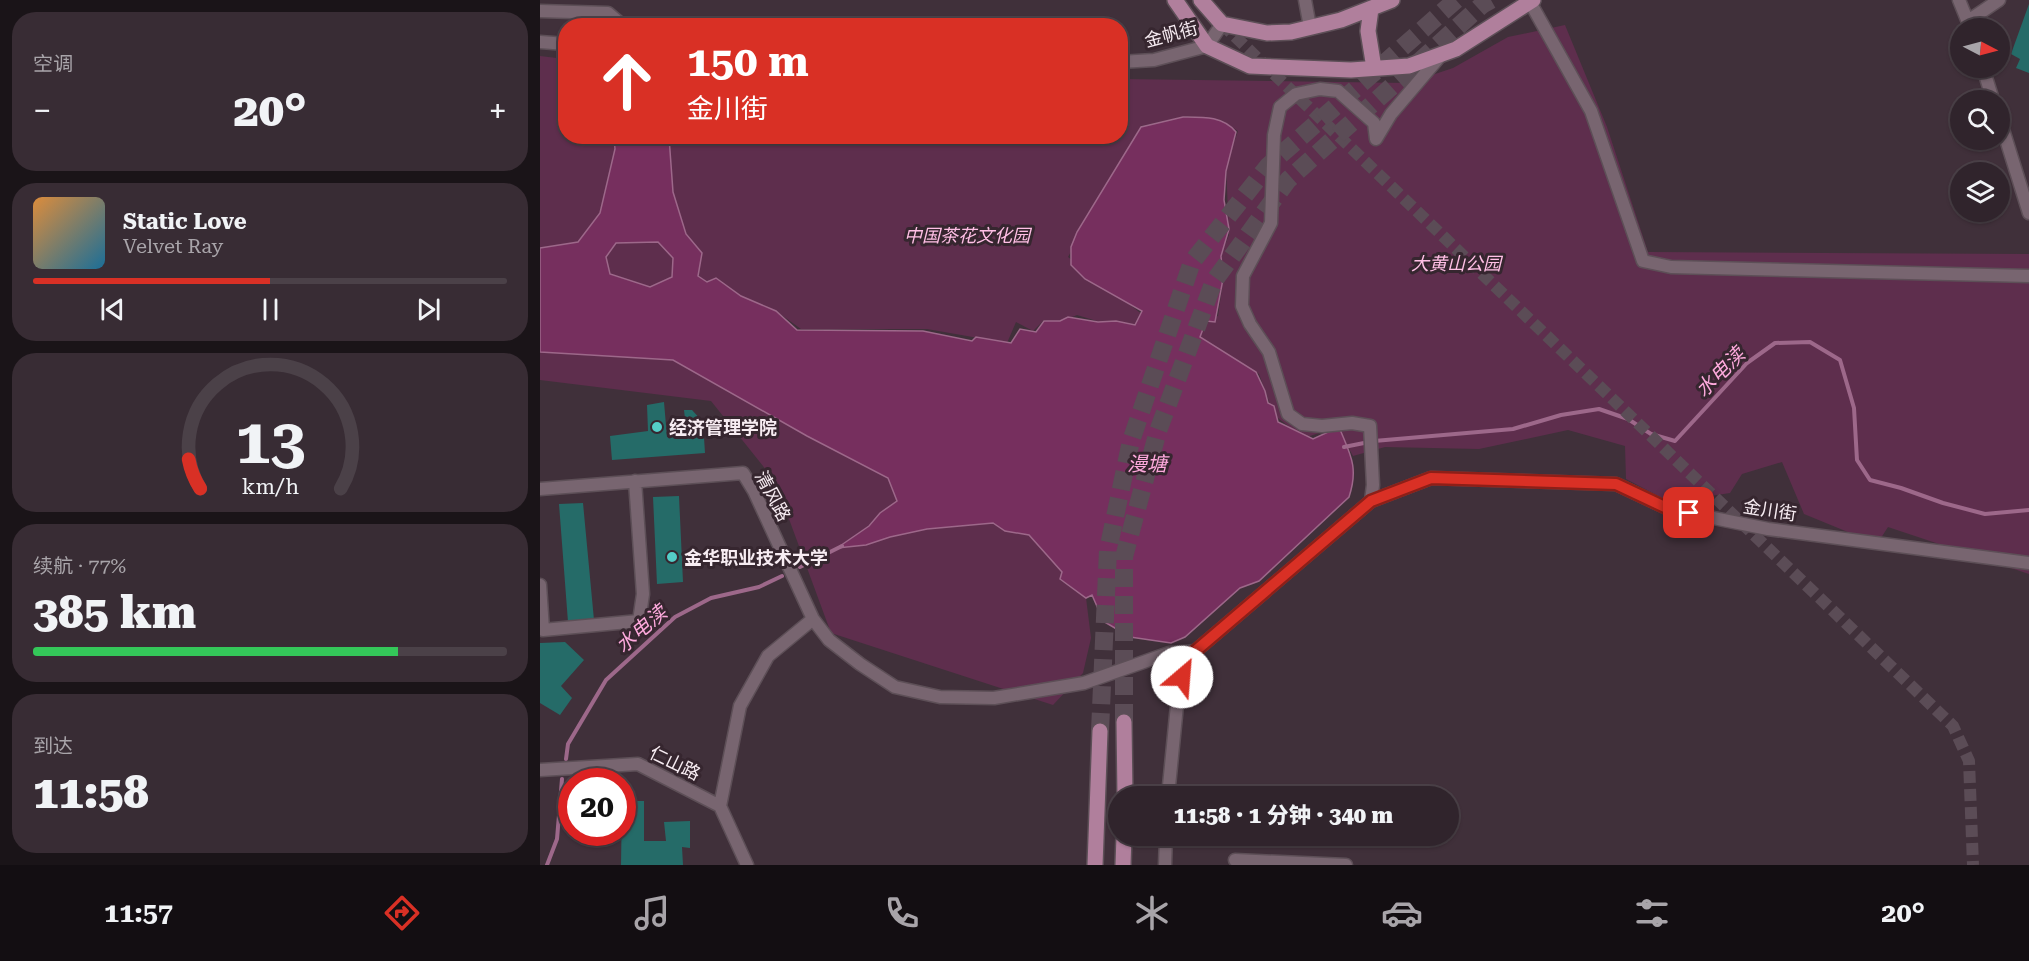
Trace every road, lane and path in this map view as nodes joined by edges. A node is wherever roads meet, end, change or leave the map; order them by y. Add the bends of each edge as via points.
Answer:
1 (1175, 0) edge
2 (1305, 0) edge
3 (1392, 0) edge
4 (1959, 0) edge
5 (1999, 0) edge
6 (1532, 1) edge
7 (1206, 4) edge
8 (1371, 9) junction
9 (540, 11) edge
10 (615, 18) edge
11 (1966, 18) edge
12 (1977, 18) edge
13 (1222, 24) junction
14 (1310, 27) junction
15 (540, 42) edge
16 (558, 43) edge
17 (1207, 46) junction
18 (1442, 54) junction
19 (1128, 62) edge
20 (1374, 68) junction
21 (2009, 150) edge
22 (2029, 213) edge
23 (2029, 276) edge
24 (635, 481) junction
25 (540, 489) edge
26 (1371, 501) junction
27 (2029, 563) edge
28 (540, 585) edge
29 (813, 619) junction
30 (542, 630) edge
31 (1196, 651) junction
32 (1124, 722) tunnel mouth
33 (1100, 731) tunnel mouth
34 (540, 770) edge
35 (1125, 786) edge
36 (1169, 786) edge
37 (720, 806) junction
38 (1124, 846) edge
39 (1166, 846) edge
40 (1235, 860) dead end
41 (747, 865) edge
42 (1095, 865) edge
43 (1123, 865) edge
44 (1165, 865) edge
45 (1346, 865) edge

1 - 17 main road
2 - 14 street
3 - 8 main road
4 - 11 street
5 - 12 street
6 - 18 main road
6 - 23 street via 1591,111 1643,261 1671,267
7 - 13 main road
8 - 14 main road
8 - 20 main road via 1368,31
9 - 10 street via 608,13
13 - 14 main road via 1267,33
13 - 17 street, 金帆街
15 - 16 street
17 - 19 street, 金帆街 via 1154,60
17 - 20 main road via 1250,66
18 - 20 main road via 1409,66
18 - 26 street via 1391,114 1376,139 1374,123 1338,91 1320,89 1296,94 1280,106 1274,135 1271,222 1243,276 1242,306 1269,352 1288,414 1302,424 1370,426
21 - 22 street
24 - 25 street, 清风路
24 - 29 street, 清风路 via 743,473
24 - 30 street via 643,594 639,621
26 - 27 street, 金川街 via 1431,478 1616,484 1669,509 1768,529
26 - 31 street, 金川街
28 - 30 street
29 - 31 street via 829,640 895,687 940,697 994,698 1084,683 1169,653
29 - 37 street via 768,656 740,706
31 - 36 street via 1186,659 1178,695
32 - 35 main road
33 - 42 main road
34 - 37 street, 仁山路 via 638,764
37 - 41 street
38 - 43 main road
39 - 44 street
40 - 45 street

